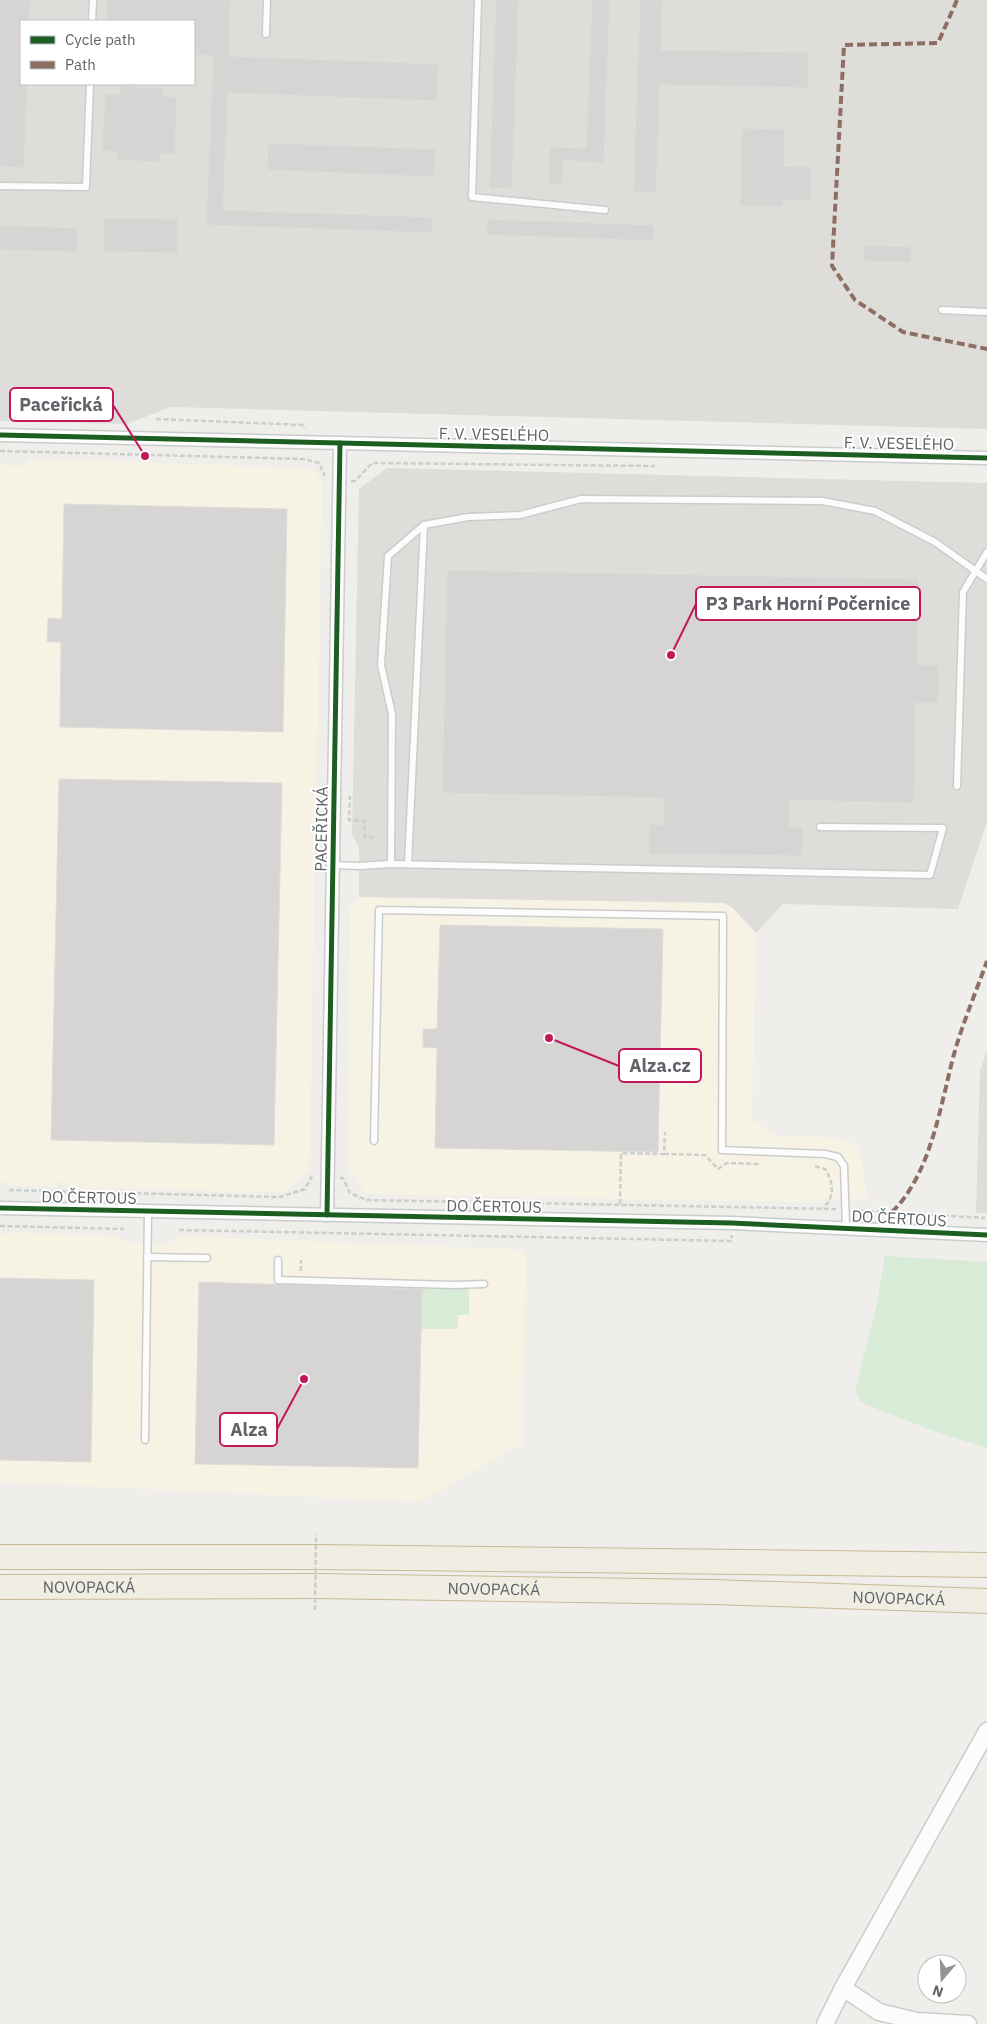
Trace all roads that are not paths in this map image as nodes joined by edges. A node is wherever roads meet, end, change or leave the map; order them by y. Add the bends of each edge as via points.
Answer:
1 (93, 0) edge
2 (267, 0) edge
3 (478, 0) edge
4 (92, 20) edge
5 (266, 34) dead end
6 (90, 85) edge
7 (0, 186) edge
8 (605, 210) dead end
9 (942, 310) dead end
10 (987, 312) edge
11 (0, 436) edge
12 (340, 443) junction
13 (987, 458) edge
14 (424, 525) junction
15 (987, 552) edge
16 (975, 571) junction
17 (987, 579) edge
18 (957, 786) dead end
19 (820, 827) dead end
20 (391, 864) junction
21 (408, 864) junction
22 (333, 865) junction
23 (374, 1141) dead end
24 (0, 1208) edge
25 (148, 1211) junction
26 (327, 1215) junction
27 (846, 1227) junction
28 (987, 1235) edge
29 (147, 1257) junction
30 (207, 1258) dead end
31 (278, 1260) dead end
32 (484, 1284) dead end
33 (145, 1440) dead end
34 (10, 1554) edge
35 (987, 1565) edge
36 (10, 1590) edge
37 (987, 1601) edge
38 (987, 1731) edge
39 (843, 1988) junction
40 (825, 2024) edge
41 (968, 2024) edge

1 - 4 lane
2 - 5 lane
3 - 8 lane via 472,197
6 - 7 lane via 86,187
9 - 10 lane
11 - 12 street, F. V. VESELÉHO
12 - 13 street, F. V. VESELÉHO
12 - 22 street, PACEŘICKÁ
14 - 16 lane via 468,517 520,515 581,499 822,501 875,511 935,542
14 - 20 lane via 388,556 381,665 392,714
14 - 21 lane
15 - 16 lane
16 - 17 lane
16 - 18 lane via 963,592
19 - 21 lane via 943,828 930,876
20 - 21 lane
20 - 22 lane
22 - 26 street, PACEŘICKÁ
23 - 27 lane via 379,910 722,916 722,1150 838,1157 844,1166
24 - 25 street, DO ČERTOUS
25 - 26 street, DO ČERTOUS
25 - 29 lane
26 - 27 street, DO ČERTOUS
27 - 28 street, DO ČERTOUS
29 - 30 lane
29 - 33 lane
31 - 32 lane via 278,1280
34 - 35 highway, NOVOPACKÁ
36 - 37 highway, NOVOPACKÁ via 315,1586 704,1592
38 - 39 street
39 - 40 street
39 - 41 street via 878,2012 917,2020

